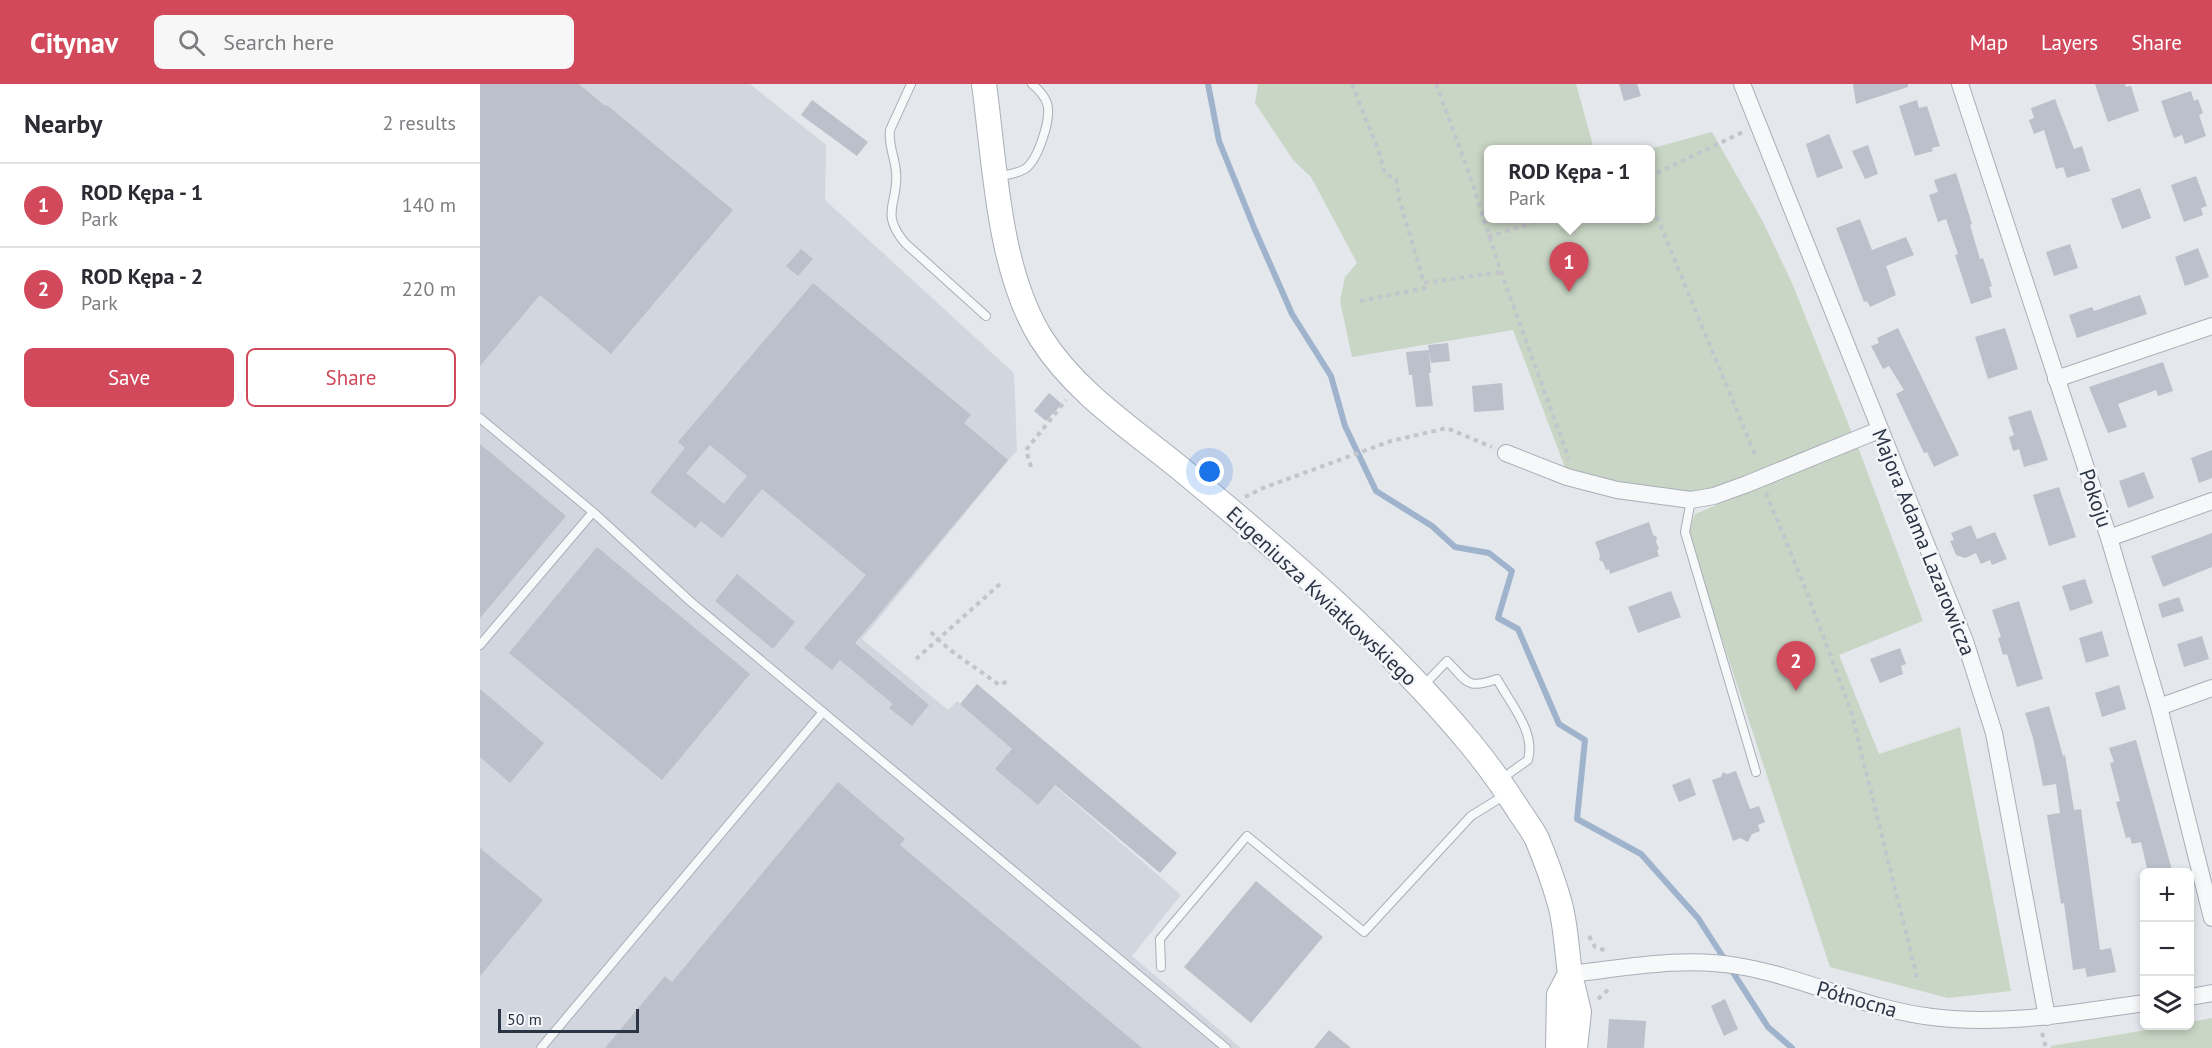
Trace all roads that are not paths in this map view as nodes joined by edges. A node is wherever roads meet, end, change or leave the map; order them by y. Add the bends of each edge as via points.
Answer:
1 (911, 84) edge
2 (984, 84) edge
3 (1032, 84) edge
4 (1742, 84) edge
5 (1960, 84) edge
6 (996, 176) junction
7 (986, 316) dead end
8 (2212, 326) edge
9 (2056, 379) junction
10 (480, 418) edge
11 (1879, 430) junction
12 (1506, 453) road end
13 (1691, 500) junction
14 (2212, 501) edge
15 (593, 512) junction
16 (2109, 538) junction
17 (480, 645) edge
18 (1421, 688) junction
19 (2212, 688) edge
20 (2159, 706) junction
21 (823, 712) junction
22 (1756, 772) dead end
23 (1504, 787) junction
24 (2212, 918) edge
25 (1161, 967) dead end
26 (1570, 974) junction
27 (2212, 993) edge
28 (2194, 996) edge
29 (2140, 1004) edge
30 (2047, 1017) junction
31 (541, 1048) edge
32 (1226, 1048) edge
33 (1558, 1048) edge
34 (1575, 1048) edge

1 - 7 lane via 889,136 896,171 892,221 905,243
2 - 6 street, Eugeniusza Kwiatkowskiego
3 - 6 lane via 1048,105 1049,115 1038,153 1024,169
4 - 11 street, Majora Adama Lazarowicza
5 - 9 street, Pokoju
6 - 18 street, Eugeniusza Kwiatkowskiego via 1009,256 1022,303 1055,358 1090,396 1230,510 1358,625
8 - 9 street
9 - 16 street, Pokoju
10 - 15 lane
11 - 13 street via 1761,479
11 - 30 street, Majora Adama Lazarowicza via 1965,641 1994,733
12 - 13 street via 1617,490
13 - 22 lane via 1685,532
14 - 16 street
15 - 17 lane
15 - 21 lane via 691,602
16 - 20 street, Pokoju
18 - 23 street, Eugeniusza Kwiatkowskiego
18 - 23 lane via 1447,661 1472,685 1497,679 1532,748 1528,760
19 - 20 street
20 - 24 street, Pokoju
21 - 31 lane
21 - 32 lane
23 - 25 lane via 1471,816 1364,932 1247,836 1160,939
23 - 26 street, Eugeniusza Kwiatkowskiego via 1536,836 1549,870 1561,909
26 - 30 street, Północna via 1671,963 1738,965 1885,1009 1931,1017 1975,1021
26 - 33 street via 1559,995
26 - 34 street, Eugeniusza Kwiatkowskiego via 1579,1012
27 - 28 street
29 - 30 street, Północna

